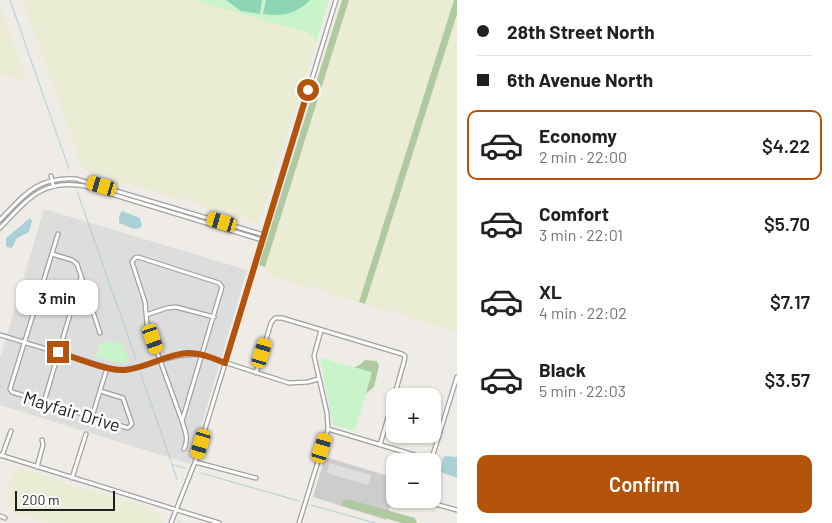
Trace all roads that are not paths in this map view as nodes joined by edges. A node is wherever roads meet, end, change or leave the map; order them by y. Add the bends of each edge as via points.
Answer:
1 (336, 0) edge
2 (52, 178) junction
3 (54, 185) junction
4 (0, 220) edge
5 (0, 228) edge
6 (58, 234) dead end
7 (264, 235) junction
8 (262, 240) junction
9 (52, 254) junction
10 (81, 278) junction
11 (146, 315) junction
12 (214, 317) junction
13 (321, 330) junction
14 (100, 333) dead end
15 (0, 336) edge
16 (25, 342) junction
17 (58, 352) junction
18 (202, 355) junction
19 (160, 361) junction
20 (225, 363) junction
21 (107, 368) junction
22 (256, 373) junction
23 (457, 377) edge
24 (318, 379) junction
25 (100, 391) junction
26 (44, 402) junction
27 (92, 417) junction
28 (182, 421) junction
29 (328, 429) junction
30 (11, 431) dead end
31 (86, 434) dead end
32 (42, 440) dead end
33 (380, 445) junction
34 (184, 449) dead end
35 (406, 453) edge
36 (433, 453) edge
37 (1, 456) edge
38 (195, 462) junction
39 (37, 467) junction
40 (72, 478) junction
41 (256, 478) dead end
42 (441, 506) edge
43 (176, 510) junction
44 (457, 510) edge
45 (0, 516) edge
46 (5, 518) dead end
47 (171, 523) edge
48 (219, 523) edge
49 (298, 523) edge

1 - 7 street
2 - 3 street
2 - 4 street via 30,190
2 - 7 street via 86,181
3 - 5 street via 34,194
3 - 8 street via 85,186
6 - 9 street
7 - 8 street
8 - 20 street
9 - 10 street via 75,262
9 - 16 street
10 - 14 street
10 - 17 street
11 - 12 street via 176,307
11 - 12 street via 132,262 135,258 220,282 222,287
11 - 19 street
12 - 18 street
13 - 22 street via 276,318 271,323
13 - 24 street via 314,356
13 - 33 street via 405,356
15 - 16 street
16 - 17 street
16 - 26 street, Mayfair Drive via 10,389
17 - 21 street
17 - 26 street
18 - 19 street via 179,354
18 - 20 street
18 - 28 street
19 - 21 street via 125,370
19 - 28 street
20 - 22 street
20 - 38 street
21 - 25 street
22 - 24 street via 289,383
23 - 36 street
24 - 29 street
25 - 27 street
25 - 27 street, Mayfair Drive via 124,398 132,424 128,428
26 - 27 street, Mayfair Drive
28 - 34 street via 187,443
29 - 33 street
29 - 49 street
30 - 37 street
31 - 40 street
32 - 39 street
33 - 35 street
37 - 39 street
38 - 41 street
38 - 43 street
39 - 40 street
40 - 43 street
42 - 44 street
43 - 47 street
43 - 48 street
45 - 46 street

